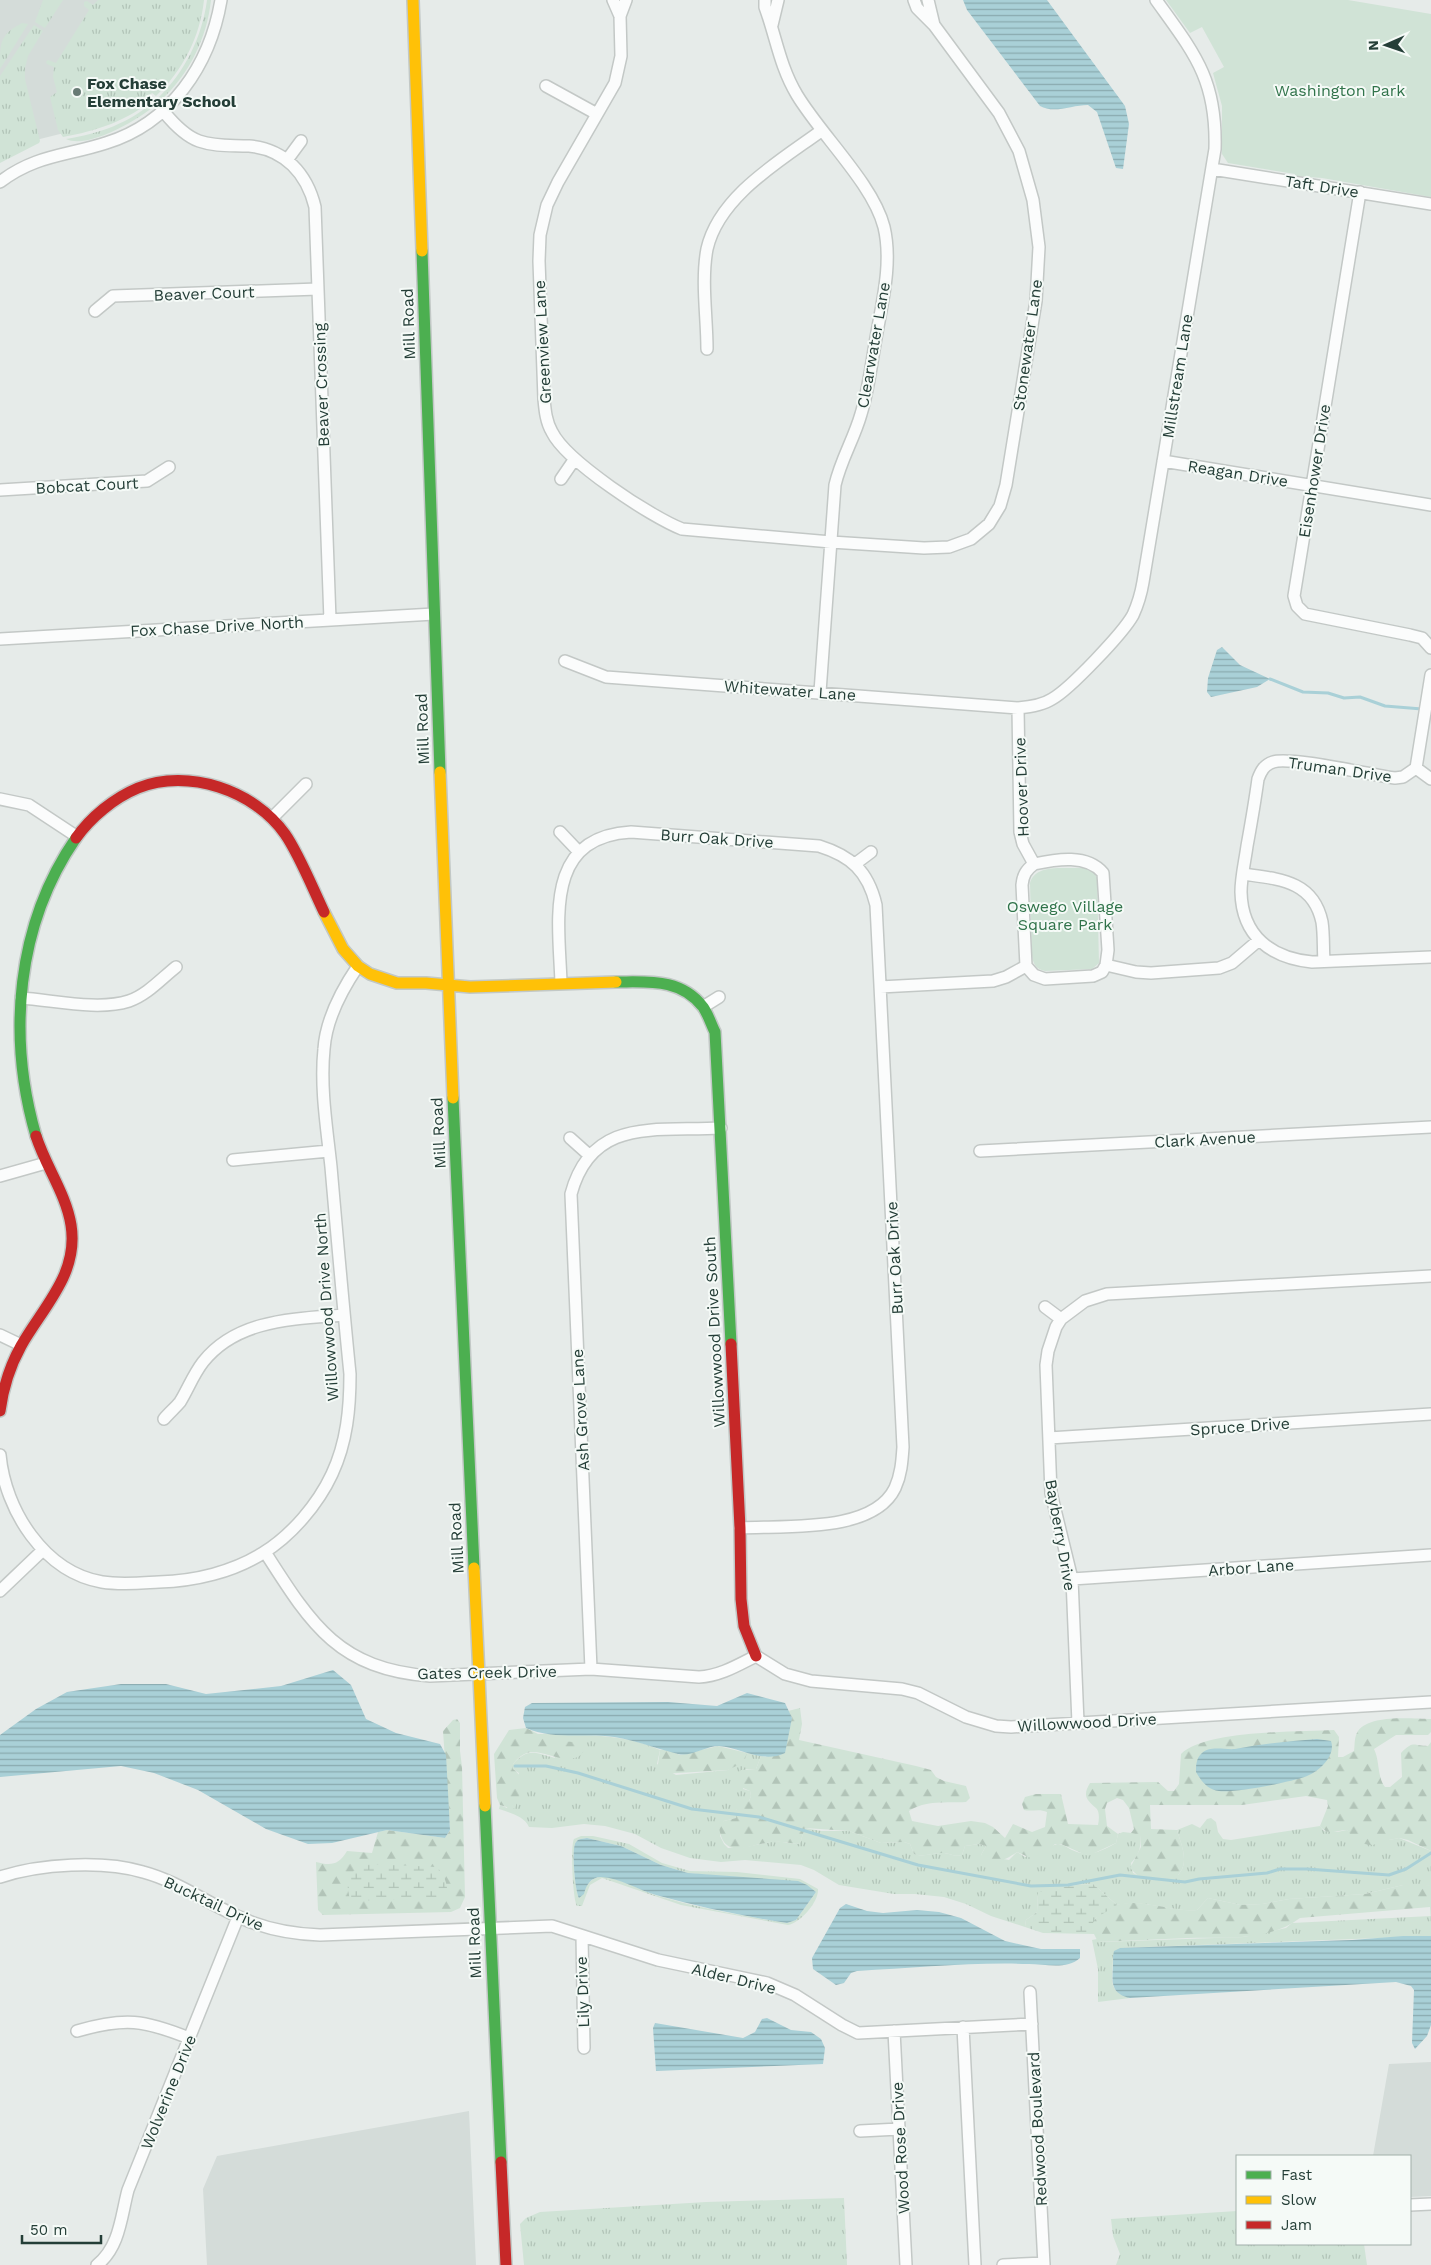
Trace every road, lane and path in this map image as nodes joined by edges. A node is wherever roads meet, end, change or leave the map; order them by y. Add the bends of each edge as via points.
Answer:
1 (220, 0) edge
2 (413, 0) edge
3 (613, 0) edge
4 (626, 0) edge
5 (765, 0) edge
6 (778, 0) edge
7 (914, 0) edge
8 (928, 0) edge
9 (1156, 0) edge
10 (620, 16) junction
11 (772, 25) junction
12 (934, 25) junction
13 (546, 86) dead end
14 (164, 112) junction
15 (596, 114) junction
16 (821, 130) junction
17 (301, 140) dead end
18 (287, 160) junction
19 (1212, 169) junction
20 (0, 182) edge
21 (1360, 192) junction
22 (1431, 204) edge
23 (318, 289) junction
24 (95, 311) dead end
25 (707, 349) dead end
26 (574, 460) junction
27 (1163, 460) junction
28 (169, 467) dead end
29 (561, 479) dead end
30 (1312, 484) junction
31 (0, 490) edge
32 (1431, 505) edge
33 (831, 542) junction
34 (434, 614) junction
35 (330, 620) junction
36 (0, 639) edge
37 (1431, 648) edge
38 (566, 661) dead end
39 (1431, 675) edge
40 (820, 692) junction
41 (1018, 708) junction
42 (1416, 768) junction
43 (1431, 779) edge
44 (306, 784) dead end
45 (0, 799) edge
46 (272, 818) junction
47 (560, 832) dead end
48 (76, 836) junction
49 (579, 852) junction
50 (871, 852) dead end
51 (855, 864) junction
52 (1034, 864) junction
53 (1243, 874) junction
54 (1259, 940) junction
55 (1431, 957) edge
56 (1324, 961) junction
57 (1106, 965) junction
58 (358, 966) junction
59 (1026, 966) junction
60 (176, 967) dead end
61 (562, 983) junction
62 (448, 985) junction
63 (880, 987) junction
64 (719, 996) dead end
65 (21, 998) junction
66 (702, 1007) junction
67 (1431, 1127) edge
68 (721, 1128) junction
69 (570, 1138) dead end
70 (329, 1151) junction
71 (980, 1151) dead end
72 (589, 1155) junction
73 (233, 1160) dead end
74 (46, 1163) junction
75 (0, 1176) edge
76 (1431, 1276) edge
77 (1045, 1307) dead end
78 (344, 1315) junction
79 (1061, 1319) junction
80 (0, 1335) edge
81 (22, 1345) junction
82 (0, 1411) edge
83 (1431, 1414) edge
84 (164, 1419) dead end
85 (1049, 1438) junction
86 (0, 1455) edge
87 (1, 1473) edge
88 (740, 1528) junction
89 (43, 1550) junction
90 (265, 1552) junction
91 (1431, 1555) edge
92 (1072, 1579) junction
93 (0, 1591) edge
94 (756, 1656) junction
95 (591, 1669) junction
96 (478, 1673) junction
97 (1431, 1702) edge
98 (1078, 1723) junction
99 (0, 1877) edge
100 (238, 1917) junction
101 (490, 1928) junction
102 (582, 1936) junction
103 (1030, 1992) dead end
104 (1032, 2024) junction
105 (962, 2027) junction
106 (77, 2031) dead end
107 (894, 2031) junction
108 (189, 2038) junction
109 (584, 2048) dead end
110 (899, 2128) junction
111 (860, 2130) dead end
112 (1431, 2204) edge
113 (1411, 2205) edge
114 (1044, 2264) edge
115 (97, 2265) edge
116 (506, 2265) edge
117 (906, 2265) edge
118 (975, 2265) edge
119 (1003, 2265) edge

1 - 14 street via 212,37 197,69
2 - 34 street, Mill Road
3 - 10 street, Greenview Lane
4 - 10 street, Greenview Lane
5 - 11 street, Clearwater Lane
6 - 11 street, Clearwater Lane
7 - 12 street, Stonewater Lane via 917,8
8 - 12 street, Stonewater Lane
9 - 19 street, Millstream Lane via 1206,76 1216,125
10 - 15 street, Greenview Lane via 619,70
11 - 16 street, Clearwater Lane via 787,76
12 - 33 street, Stonewater Lane via 998,113 1019,151 1034,200 1039,246 1036,301 1006,484 1000,506 989,524 970,539 949,547
13 - 15 street
14 - 18 street, Beaver Crossing via 181,131 198,141 269,150
14 - 20 street via 129,134 107,143 36,160
15 - 26 street, Greenview Lane via 547,205 540,235 546,415 561,447
16 - 25 street via 744,189 715,227 707,250 705,277
16 - 33 street, Clearwater Lane via 876,206 884,227 887,252 865,400 839,466 835,485
17 - 18 street
18 - 23 street, Beaver Crossing via 298,168 312,193
19 - 21 street, Taft Drive
19 - 27 street, Millstream Lane
21 - 22 street, Taft Drive
21 - 30 street, Eisenhower Drive
23 - 24 street, Beaver Court via 113,296
23 - 35 street, Beaver Crossing
26 - 29 street
26 - 33 street, Greenview Lane via 665,523 682,529
27 - 30 street, Reagan Drive
27 - 41 street, Millstream Lane via 1140,600 1132,616 1069,687 1051,700
28 - 31 street, Bobcat Court via 148,481
30 - 32 street, Reagan Drive
30 - 37 street, Eisenhower Drive via 1295,584 1297,606 1305,614 1315,617 1410,634 1422,638
33 - 40 street, Clearwater Lane
34 - 35 street, Fox Chase Drive North
34 - 62 street, Mill Road
35 - 36 street, Fox Chase Drive North
38 - 40 street, Whitewater Lane via 606,677
39 - 42 street
40 - 41 street, Whitewater Lane
41 - 52 street, Hoover Drive via 1020,832
42 - 43 street, Truman Drive
42 - 53 street, Truman Drive via 1395,778 1290,761 1270,762 1258,778
44 - 46 street
45 - 48 street via 29,805
46 - 48 street via 229,790 208,783 165,782 142,786 123,795 106,806
46 - 58 street via 286,834 343,949
47 - 49 street
48 - 65 street via 43,902 31,938
49 - 51 street, Burr Oak Drive via 608,836 631,832 819,846
49 - 61 street, Burr Oak Drive via 566,870 560,891
50 - 51 street
51 - 63 street, Burr Oak Drive via 870,885 876,905
52 - 57 street via 1088,861 1103,874
52 - 59 street via 1027,869 1022,885
53 - 54 street, Truman Drive via 1241,892 1244,908
53 - 56 street via 1282,880 1309,894 1322,924
54 - 56 street, Truman Drive via 1278,954 1294,960
54 - 57 street via 1232,963 1219,968 1151,973
55 - 56 street, Truman Drive
57 - 59 street via 1102,972 1093,976 1045,979 1034,975
58 - 62 street via 383,980 396,983
58 - 70 street, Willowwood Drive North via 337,1001 324,1048
59 - 63 street via 1006,978 994,980
60 - 65 street via 130,1001 112,1004
61 - 62 street, Willowwood Drive South
61 - 66 street, Willowwood Drive South via 663,982 684,991
62 - 96 street, Mill Road
63 - 88 street, Burr Oak Drive via 902,1469 894,1490 878,1508 856,1520
64 - 66 street
65 - 74 street via 21,1064 28,1105
66 - 68 street, Willowwood Drive South via 715,1032 718,1048
67 - 71 street, Clark Avenue
68 - 72 street, Ash Grove Lane via 623,1134 604,1142
68 - 88 street, Willowwood Drive South
69 - 72 street
70 - 73 street
70 - 78 street, Willowwood Drive North
72 - 95 street, Ash Grove Lane via 578,1171 570,1204
74 - 75 street
74 - 81 street via 64,1196 71,1226 71,1252 62,1284
76 - 79 street, Bayberry Drive via 1107,1294 1085,1301
77 - 79 street
78 - 84 street via 277,1321 238,1334 220,1345 204,1361 180,1402
78 - 90 street, Willowwood Drive North via 350,1412 343,1446 318,1498 301,1520
79 - 85 street, Bayberry Drive via 1046,1365
80 - 81 street
81 - 82 street via 6,1382
83 - 85 street, Spruce Drive
85 - 92 street, Bayberry Drive via 1052,1493
86 - 87 street, Willowwood Drive North
87 - 89 street, Willowwood Drive North via 16,1510
88 - 94 street, Willowwood Drive South via 742,1611 744,1626
89 - 90 street, Willowwood Drive North via 80,1575 102,1582 126,1584 200,1578
89 - 93 street
90 - 96 street, Gates Creek Drive via 310,1618 348,1653 386,1669 408,1674
91 - 92 street, Arbor Lane
92 - 98 street, Bayberry Drive
94 - 95 street, Gates Creek Drive via 710,1676
94 - 98 street, Willowwood Drive via 785,1674 811,1681 918,1693 982,1723 1011,1727
95 - 96 street, Gates Creek Drive
96 - 101 street, Mill Road
97 - 98 street, Willowwood Drive
99 - 100 street, Bucktail Drive via 39,1868 124,1867 162,1879
100 - 101 street, Bucktail Drive via 295,1934
100 - 108 street, Wolverine Drive
101 - 102 street, Alder Drive via 552,1926
101 - 116 street, Mill Road
102 - 107 street, Alder Drive via 658,1960 767,1983 795,1995 858,2033
102 - 109 street, Lily Drive
103 - 104 street, Redwood Boulevard
104 - 105 street, Alder Drive
104 - 114 street, Redwood Boulevard
105 - 107 street, Alder Drive
105 - 118 street
106 - 108 street via 104,2023 139,2022 157,2025
107 - 110 street, Wood Rose Drive
108 - 115 street, Wolverine Drive via 128,2190 113,2246
110 - 111 street
110 - 117 street, Wood Rose Drive
112 - 113 street
114 - 119 street

